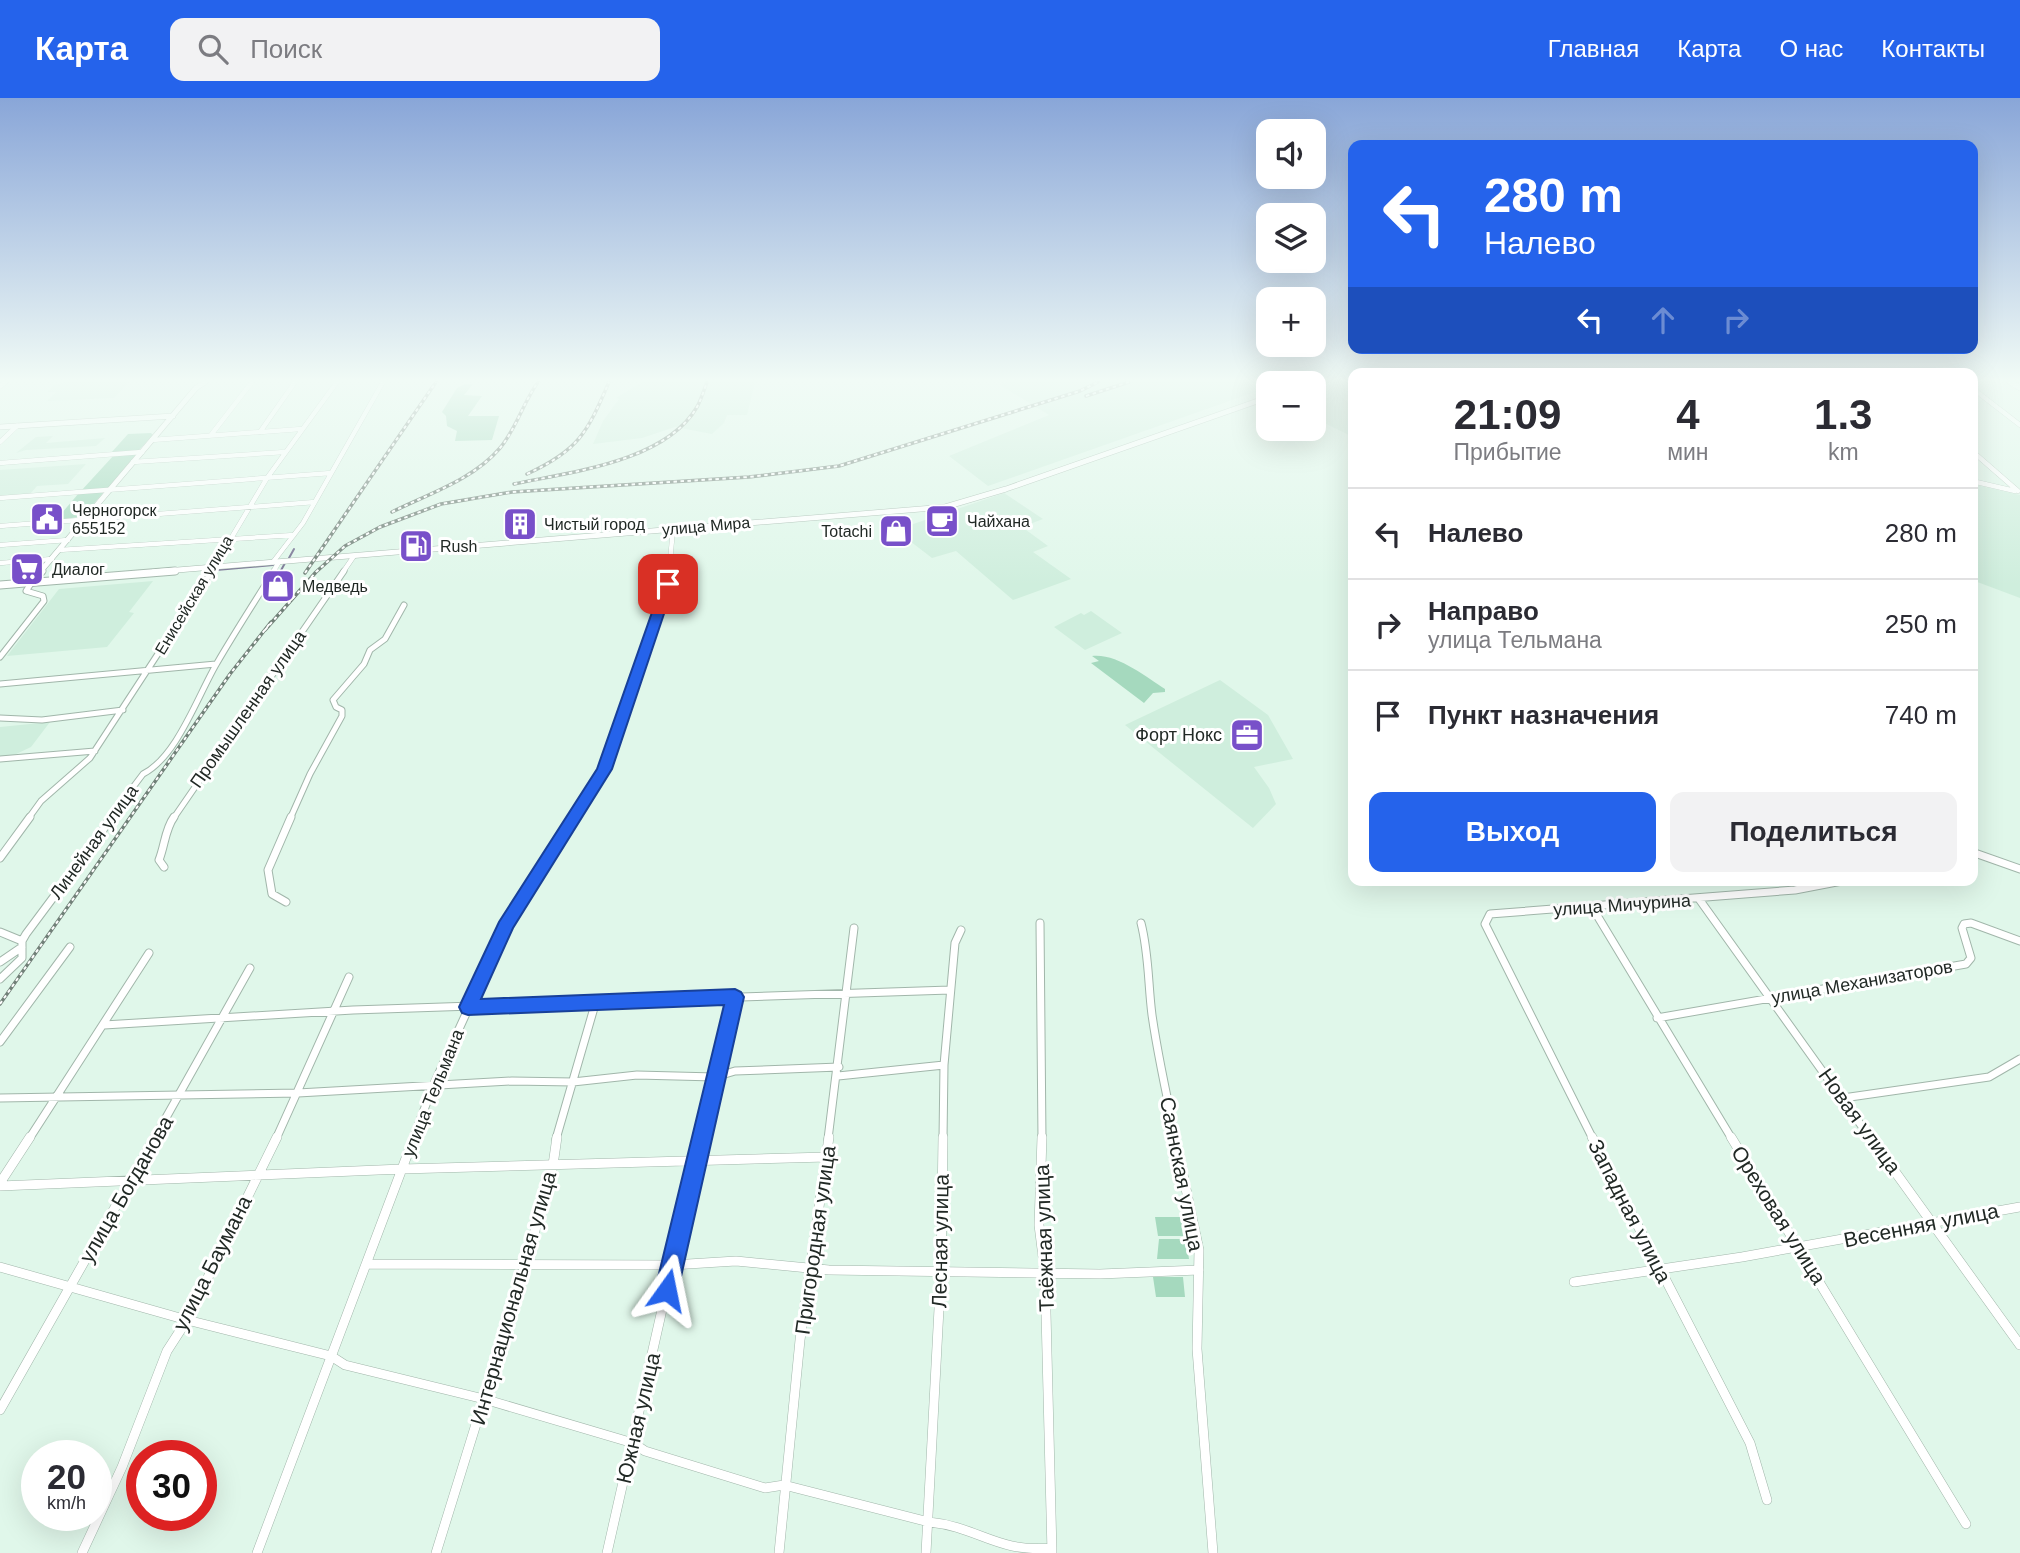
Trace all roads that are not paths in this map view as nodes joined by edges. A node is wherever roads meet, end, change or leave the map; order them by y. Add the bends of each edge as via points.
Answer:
1 (344, 450) edge
2 (1115, 450) edge
3 (142, 452) joint
4 (285, 452) joint
5 (1978, 457) edge
6 (133, 462) junction
7 (0, 463) edge
8 (331, 473) junction
9 (267, 478) junction
10 (1978, 482) edge
11 (110, 490) junction
12 (2019, 491) edge
13 (0, 498) edge
14 (315, 502) junction
15 (249, 507) junction
16 (85, 519) junction
17 (0, 526) edge
18 (673, 529) junction
19 (294, 535) junction
20 (230, 537) junction
21 (68, 540) junction
22 (0, 545) edge
23 (60, 550) junction
24 (354, 556) junction
25 (52, 559) junction
26 (276, 562) junction
27 (0, 563) edge
28 (213, 567) junction
29 (33, 582) junction
30 (0, 585) edge
31 (26, 591) junction
32 (18, 593) dead end
33 (404, 606) dead end
34 (0, 657) edge
35 (216, 664) junction
36 (147, 671) junction
37 (0, 684) edge
38 (123, 710) junction
39 (0, 718) edge
40 (95, 751) junction
41 (0, 759) edge
42 (1978, 854) edge
43 (0, 859) edge
44 (164, 867) dead end
45 (2020, 869) edge
46 (1816, 886) edge
47 (1699, 899) junction
48 (286, 902) dead end
49 (1592, 907) junction
50 (1040, 923) dead end
51 (1141, 923) dead end
52 (1485, 924) joint
53 (854, 928) dead end
54 (961, 930) dead end
55 (0, 932) edge
56 (2020, 941) edge
57 (22, 944) junction
58 (70, 947) dead end
59 (149, 953) dead end
60 (0, 962) edge
61 (250, 968) dead end
62 (349, 977) dead end
63 (0, 979) edge
64 (950, 990) junction
65 (849, 993) junction
66 (735, 997) junction
67 (1770, 998) junction
68 (596, 1001) junction
69 (468, 1007) junction
70 (334, 1013) junction
71 (1657, 1017) junction
72 (220, 1019) junction
73 (104, 1025) junction
74 (0, 1042) edge
75 (2020, 1059) edge
76 (944, 1065) junction
77 (839, 1072) junction
78 (715, 1077) junction
79 (573, 1082) junction
80 (433, 1086) junction
81 (298, 1093) junction
82 (57, 1096) junction
83 (179, 1096) junction
84 (0, 1098) edge
85 (1843, 1098) junction
86 (827, 1157) junction
87 (695, 1160) junction
88 (553, 1165) junction
89 (402, 1169) junction
90 (256, 1177) junction
91 (130, 1182) junction
92 (0, 1185) edge
93 (2020, 1207) edge
94 (1932, 1222) junction
95 (1800, 1248) junction
96 (526, 1263) junction
97 (366, 1264) junction
98 (672, 1265) junction
99 (0, 1267) edge
100 (809, 1269) junction
101 (1199, 1270) junction
102 (941, 1271) junction
103 (1660, 1272) junction
104 (1045, 1273) junction
105 (1574, 1282) dead end
106 (69, 1287) junction
107 (187, 1320) junction
108 (2020, 1345) edge
109 (331, 1356) junction
110 (484, 1399) junction
111 (0, 1410) edge
112 (632, 1443) junction
113 (784, 1485) junction
114 (1767, 1500) dead end
115 (929, 1522) junction
116 (1966, 1524) dead end
117 (1052, 1550) edge
118 (82, 1553) edge
119 (257, 1553) edge
120 (436, 1553) edge
121 (607, 1553) edge
122 (779, 1553) edge
123 (926, 1553) edge
124 (1213, 1553) edge

1 - 8 street, Линейная улица
2 - 18 main road, улица Мира via 957,504
3 - 6 main road
3 - 7 street
4 - 6 street
4 - 9 street, Енисейская улица
5 - 12 street
6 - 11 main road
8 - 9 street
8 - 14 street, Линейная улица
9 - 11 street
9 - 15 street, Енисейская улица
10 - 12 street
11 - 13 street
11 - 16 main road
14 - 15 street
14 - 19 street, Линейная улица
15 - 16 street
15 - 20 street, Енисейская улица
16 - 17 street
16 - 21 main road
18 - 24 main road, улица Мира
18 - 69 street, улица Тельмана via 668,584 610,757 506,926
19 - 20 street
19 - 26 street, Линейная улица
20 - 23 street
20 - 28 street, Енисейская улица
21 - 22 street
21 - 23 main road
23 - 25 main road
24 - 26 main road, улица Мира
24 - 44 street, Промышленная улица via 167,827 159,860
25 - 27 street
25 - 29 main road
26 - 28 main road, улица Мира
26 - 35 street, Линейная улица
28 - 29 main road, улица Мира
28 - 36 street, Енисейская улица
29 - 30 main road, улица Мира
29 - 31 street
31 - 32 street
31 - 34 street via 43,596 44,601
33 - 48 street via 385,639 370,650 359,671 335,694 333,700 342,716 310,774 268,870 272,894
35 - 36 street
35 - 57 street, Линейная улица via 170,749 114,810
36 - 37 street
36 - 38 street, Енисейская улица
38 - 39 street via 42,720
38 - 40 street, Енисейская улица
40 - 41 street
40 - 43 street, Енисейская улица via 41,801
42 - 45 street
46 - 47 street, улица Мичурина
47 - 49 street, улица Мичурина
47 - 67 street, Новая улица
49 - 52 street, улица Мичурина via 1490,914
49 - 71 street, Ореховая улица
50 - 104 street, Таёжная улица via 1039,1225
51 - 101 street, Саянская улица via 1159,1058 1199,1250
52 - 103 street, Западная улица
53 - 65 street, Пригородная улица
54 - 64 street, Лесная улица via 955,943
55 - 57 street
56 - 67 street, улица Механизаторов via 1964,924 1970,958 1966,964
57 - 60 street
57 - 63 street, Линейная улица via 22,958
58 - 74 street
59 - 73 street
61 - 72 street, улица Богданова
62 - 70 street, улица Баумана
64 - 65 street
64 - 76 street, Лесная улица
65 - 66 street
65 - 77 street, Пригородная улица
66 - 68 street
66 - 78 street, Южная улица
67 - 71 street, улица Механизаторов
67 - 85 street, Новая улица
68 - 69 street
68 - 79 street, Интернациональная улица
69 - 70 street
69 - 80 street, улица Тельмана
70 - 72 street
70 - 81 street, улица Баумана
71 - 95 street, Ореховая улица
72 - 73 street
72 - 83 street, улица Богданова
73 - 82 street
75 - 85 street via 1989,1077
76 - 77 street
76 - 102 street, Лесная улица
77 - 78 street via 736,1071
77 - 86 street, Пригородная улица
78 - 79 street via 637,1075
78 - 87 street, Южная улица
79 - 80 street
79 - 88 street, Интернациональная улица
80 - 81 street
80 - 89 street, улица Тельмана
81 - 83 street
81 - 90 street, улица Баумана
82 - 83 street
82 - 84 street
82 - 92 street
83 - 91 street, улица Богданова
85 - 94 street, Новая улица
86 - 87 street
86 - 100 street, Пригородная улица
87 - 88 street
87 - 98 street, Южная улица
88 - 89 street
88 - 96 street, Интернациональная улица
89 - 90 street
89 - 97 street, улица Тельмана
90 - 91 street
90 - 107 street, улица Баумана
91 - 92 street
91 - 106 street, улица Богданова
93 - 94 street, Весенняя улица
94 - 95 street, Весенняя улица
94 - 108 street, Новая улица
95 - 103 street, Весенняя улица
95 - 116 street, Ореховая улица
96 - 97 street
96 - 98 street
96 - 110 street, Интернациональная улица
97 - 109 street, улица Тельмана
98 - 100 street via 736,1261
98 - 112 street, Южная улица
99 - 106 street
100 - 102 street
100 - 113 street, Пригородная улица
101 - 104 street
101 - 124 street, Саянская улица via 1196,1349
102 - 104 street
102 - 115 street, Лесная улица
103 - 105 street, Весенняя улица
103 - 114 street, Западная улица via 1750,1443
104 - 117 street, Таёжная улица
106 - 107 street
106 - 111 street, улица Богданова
107 - 109 street
107 - 118 street, улица Баумана via 167,1352
109 - 110 street via 345,1365
109 - 119 street, улица Тельмана
110 - 112 street
110 - 120 street, Интернациональная улица
112 - 113 street via 765,1488
112 - 121 street, Южная улица
113 - 115 street
113 - 122 street, Пригородная улица
115 - 117 street via 951,1524 998,1546 1029,1552
115 - 123 street, Лесная улица

